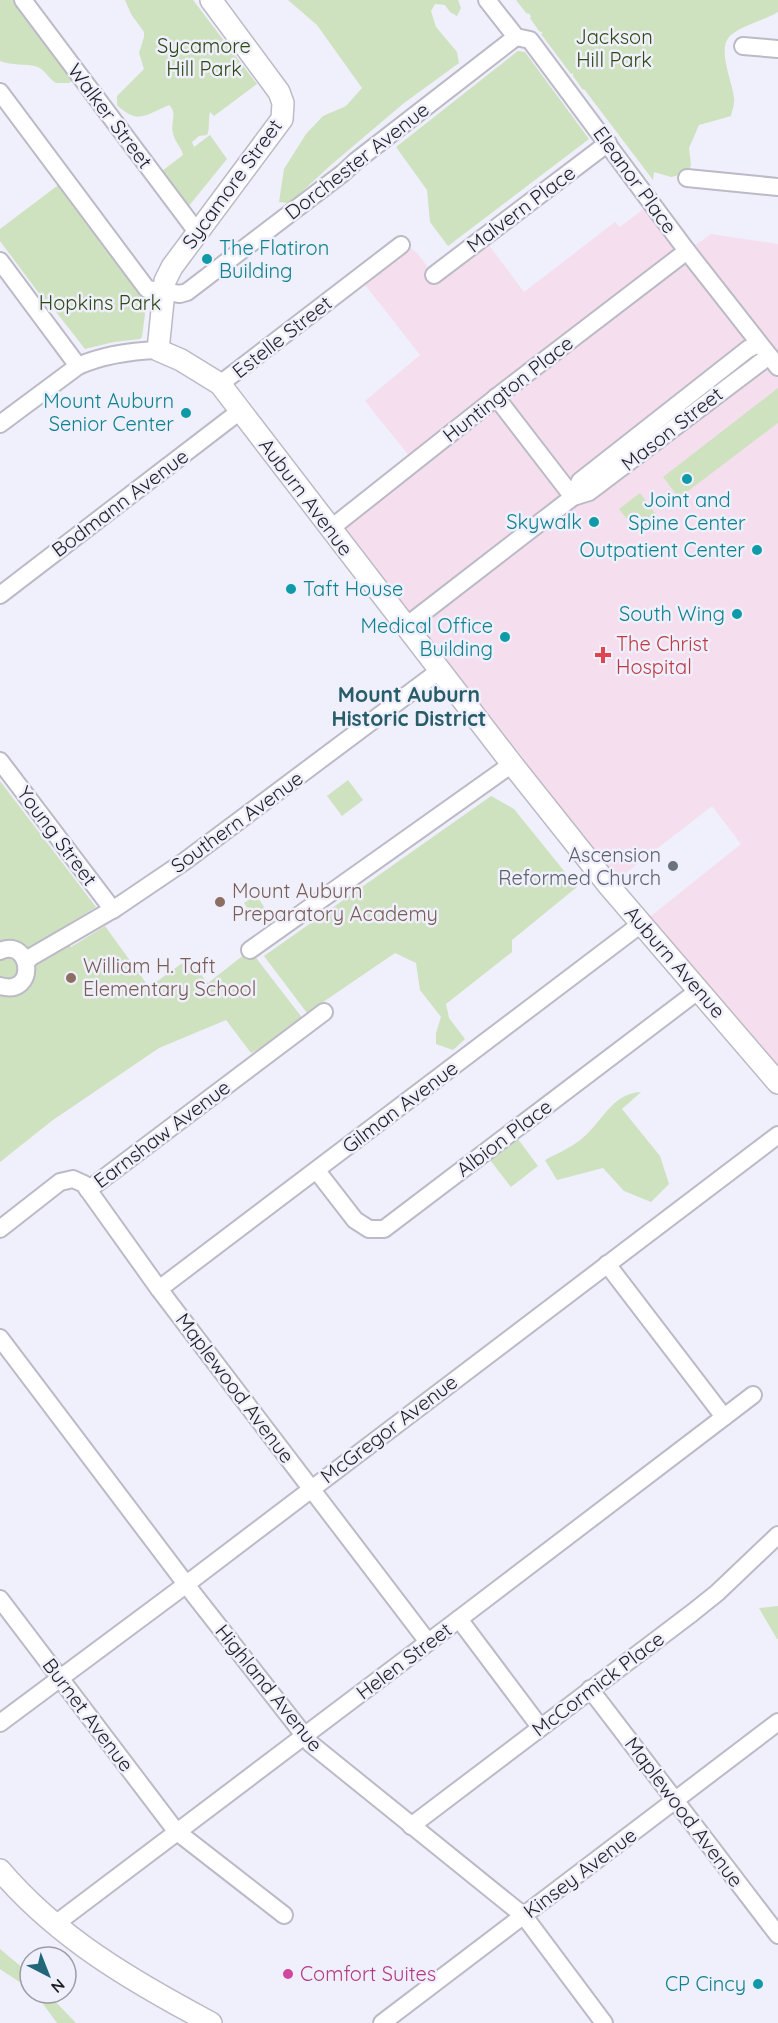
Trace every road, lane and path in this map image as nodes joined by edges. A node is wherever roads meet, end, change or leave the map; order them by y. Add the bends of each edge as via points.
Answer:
1 (23, 0) edge
2 (211, 0) edge
3 (487, 0) edge
4 (516, 37) junction
5 (743, 46) dead end
6 (778, 49) edge
7 (0, 92) edge
8 (608, 143) junction
9 (687, 178) dead end
10 (778, 187) edge
11 (197, 232) junction
12 (401, 245) dead end
13 (687, 251) junction
14 (0, 261) edge
15 (434, 275) dead end
16 (164, 290) junction
17 (158, 350) junction
18 (769, 356) edge
19 (78, 366) junction
20 (220, 384) junction
21 (496, 397) junction
22 (240, 411) junction
23 (0, 424) edge
24 (573, 497) junction
25 (330, 529) junction
26 (0, 595) edge
27 (406, 626) junction
28 (440, 671) junction
29 (0, 761) edge
30 (512, 764) junction
31 (113, 910) junction
32 (641, 924) junction
33 (250, 950) dead end
34 (0, 951) edge
35 (26, 962) junction
36 (0, 986) edge
37 (699, 990) junction
38 (324, 1012) dead end
39 (778, 1083) edge
40 (778, 1135) edge
41 (317, 1171) junction
42 (88, 1190) junction
43 (0, 1229) edge
44 (607, 1264) junction
45 (159, 1289) junction
46 (0, 1338) edge
47 (753, 1395) dead end
48 (724, 1417) junction
49 (311, 1488) junction
50 (778, 1535) edge
51 (186, 1584) junction
52 (0, 1599) edge
53 (459, 1619) junction
54 (428, 1642) junction
55 (60, 1677) junction
56 (590, 1689) junction
57 (778, 1722) edge
58 (0, 1723) edge
59 (540, 1727) junction
60 (304, 1736) junction
61 (676, 1801) junction
62 (411, 1826) junction
63 (176, 1832) junction
64 (0, 1870) edge
65 (284, 1915) dead end
66 (524, 1916) junction
67 (54, 1924) junction
68 (778, 1935) edge
69 (210, 2023) edge
70 (382, 2023) edge
71 (604, 2023) edge

1 - 11 street, Walker Street
2 - 11 main road, Sycamore Street via 279,92 284,110 282,119
3 - 4 street, Eleanor Place
4 - 8 street, Eleanor Place via 530,40
4 - 16 street, Dorchester Avenue via 187,292
5 - 6 street
7 - 16 street via 147,289
8 - 13 street, Eleanor Place
8 - 15 street, Malvern Place
9 - 10 street
11 - 16 main road, Sycamore Street via 172,267
12 - 20 street, Estelle Street
13 - 18 street, Eleanor Place
13 - 21 street, Huntington Place
14 - 19 street
16 - 17 main road, Sycamore Street
17 - 19 street via 125,352
17 - 20 main road, Auburn Avenue
18 - 24 street, Mason Street via 748,349 580,481
19 - 23 street
20 - 22 main road, Auburn Avenue
21 - 24 street
21 - 25 street, Huntington Place
22 - 25 main road, Auburn Avenue
22 - 26 street, Bodmann Avenue
24 - 27 street, Mason Street
25 - 27 main road, Auburn Avenue
27 - 28 main road, Auburn Avenue
28 - 30 main road, Auburn Avenue
28 - 31 street, Southern Avenue via 249,815
29 - 31 street, Young Street
30 - 32 main road, Auburn Avenue
30 - 33 street
31 - 35 street, Southern Avenue
32 - 37 main road, Auburn Avenue
32 - 41 street, Gilman Avenue
34 - 35 street via 13,950
35 - 36 street via 27,971 21,982
37 - 39 main road, Auburn Avenue
37 - 41 street, Albion Place via 384,1228 369,1229 355,1220
38 - 42 street, Earnshaw Avenue
40 - 44 street, McGregor Avenue
41 - 45 street, Gilman Avenue
42 - 43 street, Earnshaw Avenue via 79,1180 66,1179
42 - 45 street, Maplewood Avenue
44 - 48 street
44 - 49 street, McGregor Avenue
45 - 49 street, Maplewood Avenue
46 - 51 street, Highland Avenue
47 - 48 street, Helen Street
48 - 53 street, Helen Street
49 - 51 street, McGregor Avenue
49 - 54 street, Maplewood Avenue
50 - 56 street, McCormick Place via 717,1593
51 - 55 street, McGregor Avenue
51 - 60 street, Highland Avenue
52 - 55 street, Burnet Avenue
53 - 54 street, Helen Street
53 - 59 street
54 - 60 street, Helen Street
55 - 58 street, McGregor Avenue
55 - 63 street, Burnet Avenue
56 - 59 street, McCormick Place
56 - 61 street, Maplewood Avenue
57 - 61 street, Kinsey Avenue
59 - 62 street, McCormick Place
60 - 62 street, Highland Avenue
60 - 63 street, Helen Street
61 - 66 street, Kinsey Avenue
61 - 68 street, Maplewood Avenue
62 - 66 street, Highland Avenue
63 - 65 street, Burnet Avenue
63 - 67 street, Helen Street
64 - 67 main road
66 - 70 street, Kinsey Avenue
66 - 71 street, Highland Avenue
67 - 69 main road via 108,1964

